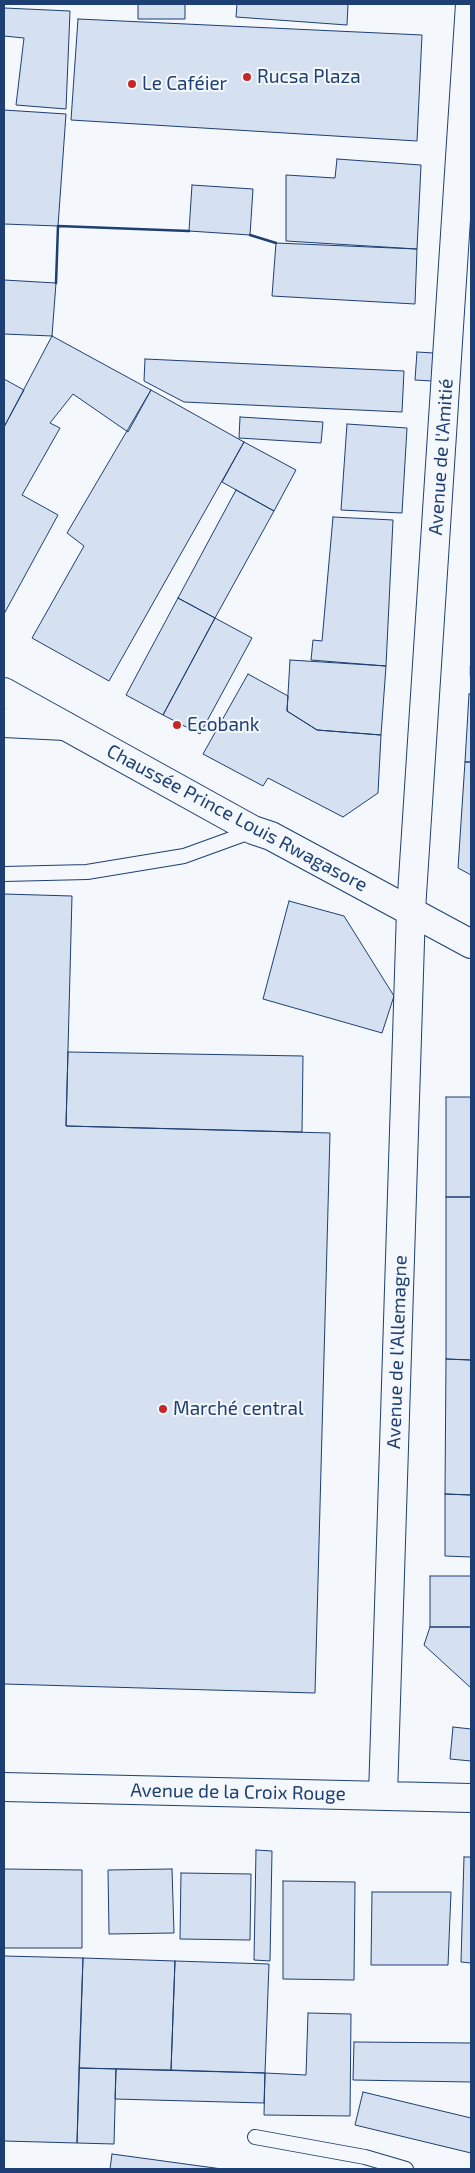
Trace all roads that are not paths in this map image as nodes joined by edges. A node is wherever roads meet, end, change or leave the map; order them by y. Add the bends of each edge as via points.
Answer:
1 (470, 4) edge
2 (465, 193) edge
3 (4, 692) edge
4 (4, 723) edge
5 (65, 726) junction
6 (253, 830) junction
7 (4, 874) edge
8 (411, 910) junction
9 (471, 944) edge
10 (4, 1787) edge
11 (383, 1795) junction
12 (471, 1798) edge
13 (255, 2137) dead end
14 (406, 2169) edge

1 - 2 street, Avenue de l'Amitié
2 - 8 street, Avenue de l'Amitié
3 - 5 street, Chaussée Prince Louis Rwagasore
4 - 5 street
5 - 6 street, Chaussée Prince Louis Rwagasore
6 - 7 lane via 184,856 87,872
6 - 8 street, Chaussée Prince Louis Rwagasore via 271,836
8 - 9 street, Chaussée Prince Louis Rwagasore
8 - 11 street, Avenue de l'Allemagne
10 - 11 street, Avenue de la Croix Rouge
11 - 12 street, Avenue de la Croix Rouge
13 - 14 lane via 365,2157

